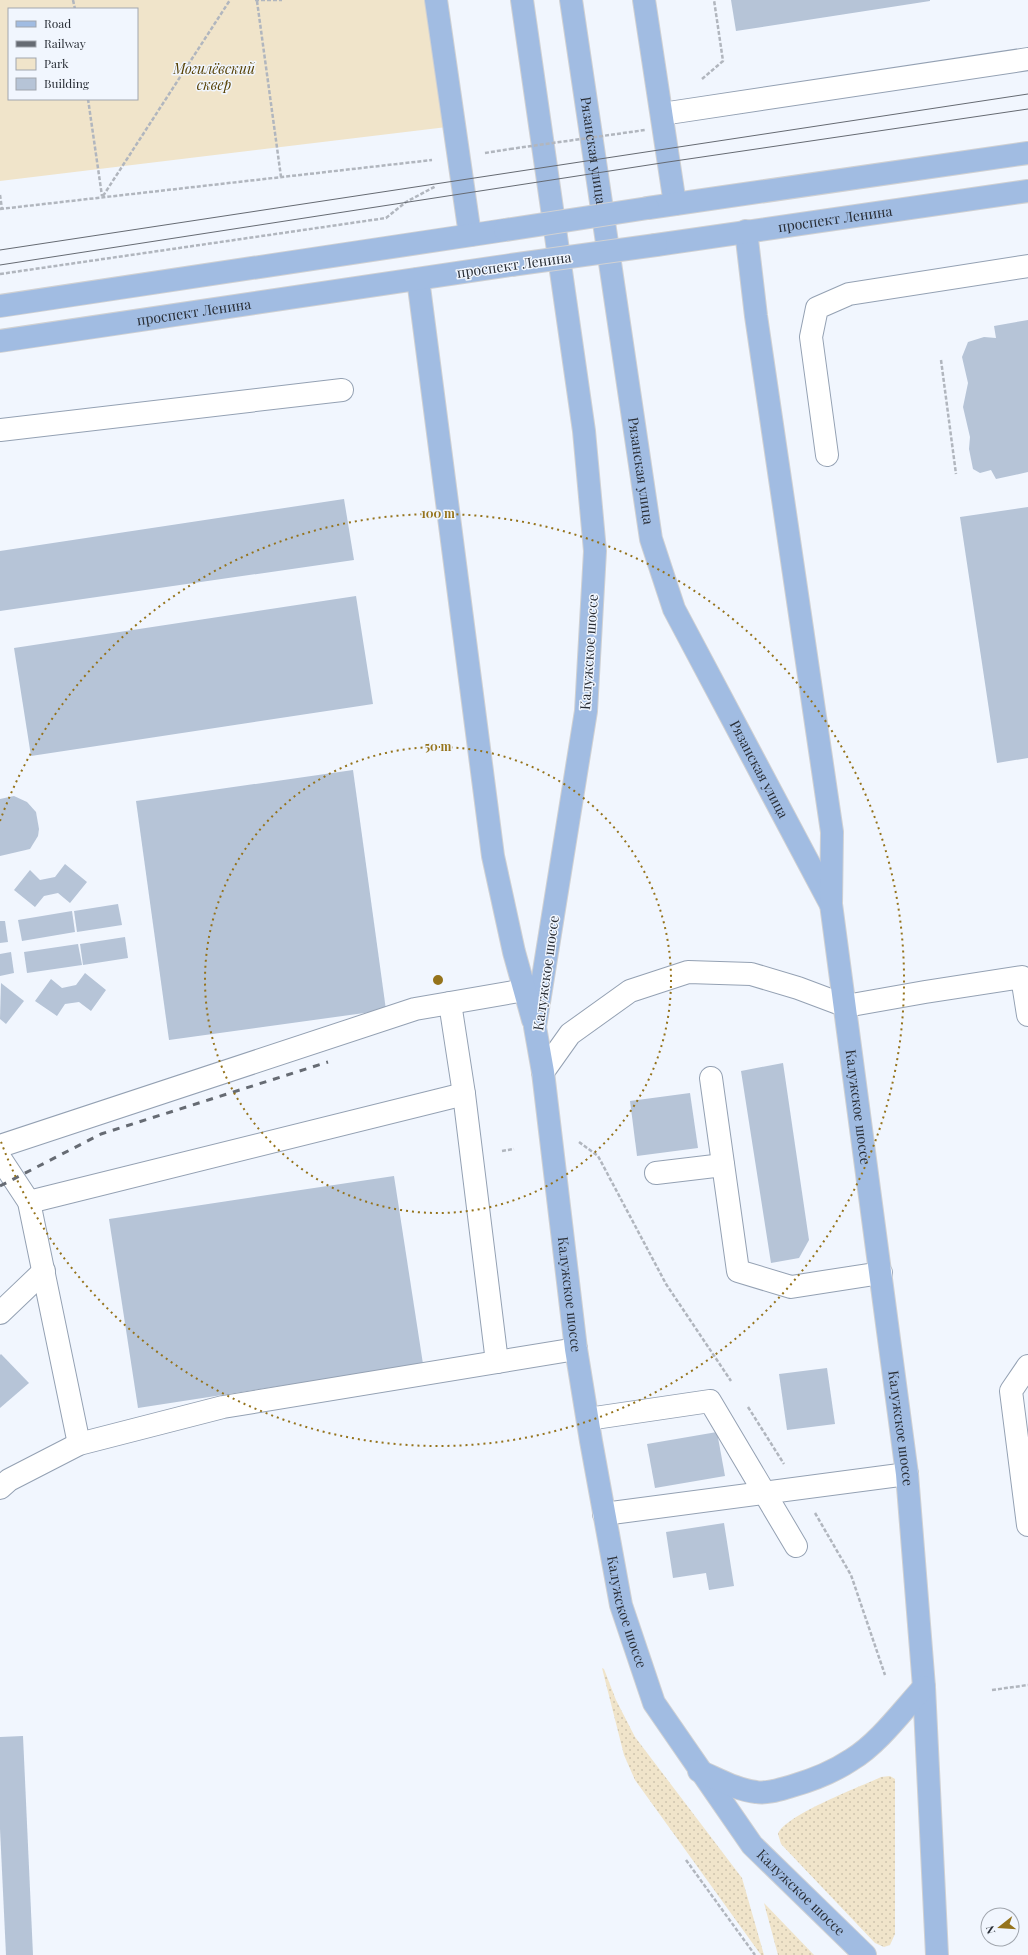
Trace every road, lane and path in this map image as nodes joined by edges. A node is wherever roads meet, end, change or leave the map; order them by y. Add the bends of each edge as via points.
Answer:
1 (230, 0) edge
2 (256, 0) edge
3 (282, 0) edge
4 (436, 0) edge
5 (522, 0) edge
6 (570, 0) edge
7 (644, 0) edge
8 (714, 0) edge
9 (1028, 59) edge
10 (701, 80) dead end
11 (88, 100) edge
12 (662, 114) junction
13 (645, 130) dead end
14 (1028, 153) edge
15 (460, 156) junction
16 (282, 177) junction
17 (1028, 191) edge
18 (0, 195) edge
19 (102, 197) junction
20 (674, 204) junction
21 (1, 209) edge
22 (746, 231) junction
23 (470, 235) junction
24 (1028, 266) edge
25 (0, 274) edge
26 (418, 279) junction
27 (0, 306) edge
28 (0, 340) edge
29 (941, 360) dead end
30 (342, 390) dead end
31 (0, 430) edge
32 (827, 455) dead end
33 (956, 474) dead end
34 (831, 904) junction
35 (525, 990) junction
36 (450, 1003) junction
37 (846, 1006) junction
38 (1028, 1016) edge
39 (535, 1027) junction
40 (543, 1072) junction
41 (711, 1078) dead end
42 (464, 1094) junction
43 (0, 1146) edge
44 (514, 1149) dead end
45 (502, 1150) dead end
46 (0, 1158) edge
47 (723, 1165) junction
48 (656, 1173) dead end
49 (29, 1202) junction
50 (44, 1272) junction
51 (881, 1273) junction
52 (0, 1313) edge
53 (576, 1349) junction
54 (497, 1362) junction
55 (1028, 1366) edge
56 (588, 1419) junction
57 (79, 1444) junction
58 (907, 1474) junction
59 (0, 1488) edge
60 (763, 1492) junction
61 (604, 1514) junction
62 (1028, 1525) edge
63 (796, 1546) dead end
64 (1028, 1684) edge
65 (924, 1687) junction
66 (992, 1690) dead end
67 (699, 1771) junction
68 (686, 1860) dead end
69 (755, 1955) edge
70 (865, 1955) edge
71 (937, 1955) edge

1 - 19 path
2 - 3 path
2 - 16 path
4 - 15 main road
5 - 39 main road, Калужское шоссе via 584,431 595,551 586,710
6 - 34 main road, Рязанская улица via 651,540 674,609
7 - 12 main road
8 - 10 path via 723,61
9 - 12 street
11 - 19 path
12 - 20 main road
13 - 15 path, bridge
14 - 20 main road
15 - 16 path
15 - 23 main road
15 - 25 path via 438,185 406,202 386,218
16 - 19 path
17 - 22 main road, проспект Ленина
18 - 21 path
19 - 21 path
20 - 23 main road, bridge
22 - 26 main road, проспект Ленина, bridge
22 - 34 main road via 756,316 832,832
23 - 27 main road
24 - 32 street via 849,294 817,308 811,337
26 - 28 main road, проспект Ленина
26 - 35 main road via 493,856
29 - 33 path
30 - 31 street
34 - 37 main road, Калужское шоссе
35 - 36 street
35 - 39 main road
36 - 42 street
36 - 43 street via 415,1009
37 - 38 street via 1022,977
37 - 40 street via 751,974 688,972 630,991 570,1034
37 - 51 main road, Калужское шоссе
39 - 40 main road, Калужское шоссе
40 - 53 main road, Калужское шоссе
41 - 47 street
42 - 49 street
42 - 54 street
44 - 45 path
46 - 49 street
47 - 48 street
47 - 51 street via 738,1271 791,1287
49 - 50 street
50 - 52 street
50 - 57 street
51 - 58 main road, Калужское шоссе
53 - 54 street
53 - 56 main road, Калужское шоссе
54 - 57 street via 223,1407
55 - 62 street via 1011,1391
56 - 60 street via 710,1401
56 - 61 main road, Калужское шоссе
57 - 59 street via 9,1480
58 - 60 street
58 - 65 main road, Калужское шоссе
60 - 61 street
60 - 63 street
61 - 67 main road, Калужское шоссе via 621,1604 654,1703
64 - 66 path
65 - 67 main road via 872,1744 852,1760 799,1784 758,1793
65 - 71 main road, Калужское шоссе
67 - 70 main road, Калужское шоссе via 752,1845
68 - 69 path

